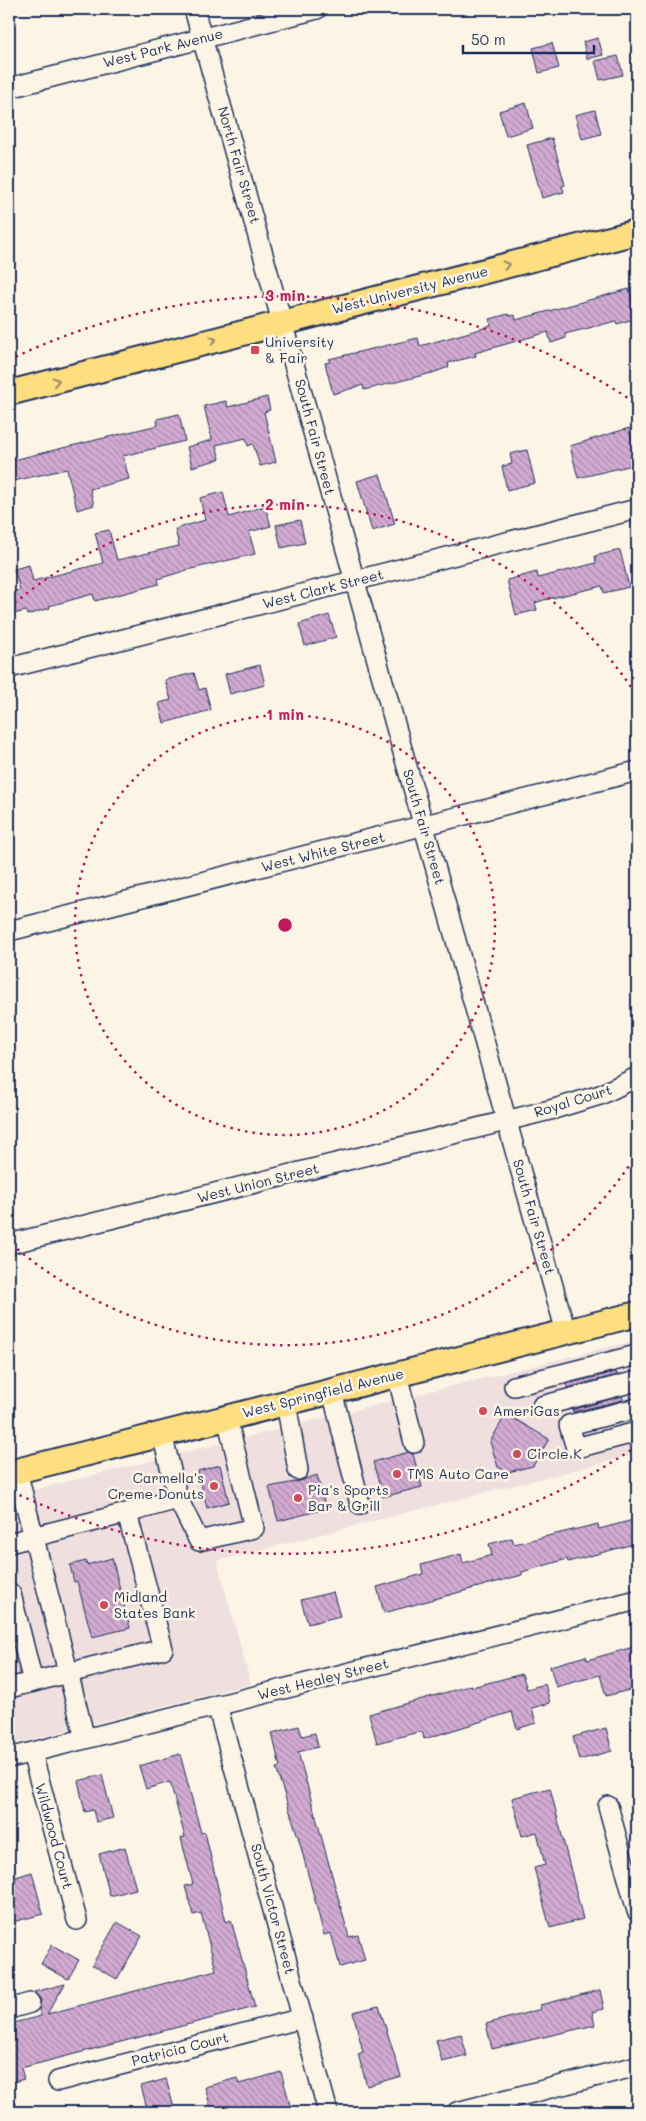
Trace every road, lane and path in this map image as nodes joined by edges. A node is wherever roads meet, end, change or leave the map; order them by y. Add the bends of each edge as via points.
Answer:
1 (194, 9) edge
2 (318, 9) edge
3 (202, 38) junction
4 (9, 88) edge
5 (637, 232) edge
6 (283, 322) junction
7 (9, 393) edge
8 (637, 509) edge
9 (355, 581) junction
10 (9, 668) edge
11 (637, 771) edge
12 (424, 826) junction
13 (9, 931) edge
14 (637, 1078) edge
15 (506, 1120) junction
16 (9, 1244) edge
17 (637, 1314) edge
18 (566, 1332) junction
19 (637, 1358) edge
20 (397, 1374) junction
21 (637, 1382) edge
22 (514, 1386) dead end
23 (332, 1391) junction
24 (286, 1403) junction
25 (542, 1406) dead end
26 (637, 1408) edge
27 (227, 1418) junction
28 (637, 1432) edge
29 (162, 1434) junction
30 (414, 1443) dead end
31 (298, 1470) dead end
32 (13, 1472) edge
33 (178, 1499) junction
34 (360, 1504) dead end
35 (127, 1513) junction
36 (34, 1536) junction
37 (9, 1543) edge
38 (12, 1594) dead end
39 (637, 1600) edge
40 (69, 1675) junction
41 (33, 1682) junction
42 (9, 1688) edge
43 (217, 1705) junction
44 (85, 1739) junction
45 (32, 1753) junction
46 (9, 1758) edge
47 (608, 1806) dead end
48 (637, 1911) edge
49 (77, 1920) dead end
50 (30, 2003) dead end
51 (9, 2009) edge
52 (303, 2018) junction
53 (637, 2066) edge
54 (58, 2081) dead end
55 (328, 2112) edge
56 (457, 2112) edge

1 - 3 street, North Fair Street
2 - 3 street, West Park Avenue
3 - 4 street, West Park Avenue
3 - 6 street, North Fair Street
6 -> 5 main road, West University Avenue
7 -> 6 main road, West University Avenue
6 - 9 street, South Fair Street
8 - 9 street, West Clark Street
9 - 10 street, West Clark Street
9 - 12 street, South Fair Street
11 - 12 street, West White Street
12 - 13 street, West White Street
12 - 15 street, South Fair Street
14 - 15 street, Royal Court via 600,1095
15 - 16 street, West Union Street
15 - 18 street, South Fair Street
17 - 18 main road, West Springfield Avenue
18 - 20 main road, West Springfield Avenue
19 - 22 street
20 - 23 main road, West Springfield Avenue
20 - 30 street
21 - 25 street
23 - 24 main road, West Springfield Avenue
23 - 34 street
24 - 27 main road, West Springfield Avenue
24 - 31 street
26 - 28 street via 569,1425 576,1448
27 - 29 main road, West Springfield Avenue
27 - 33 street via 254,1528 199,1540
29 - 32 main road, West Springfield Avenue
29 - 33 street
32 - 36 street
33 - 35 street
35 - 36 street
35 - 40 street via 163,1650
36 - 37 street
36 - 40 street
38 - 41 street
39 - 43 street, West Healey Street
40 - 41 street
40 - 44 street
41 - 42 street
43 - 44 street, West Healey Street
43 - 52 street, South Victor Street
44 - 45 street, West Healey Street
45 - 46 street, West Healey Street
45 - 49 street, Wildwood Court
47 - 48 street
50 - 51 street
52 - 54 street, Patricia Court
52 - 55 street, South Victor Street
53 - 56 street

